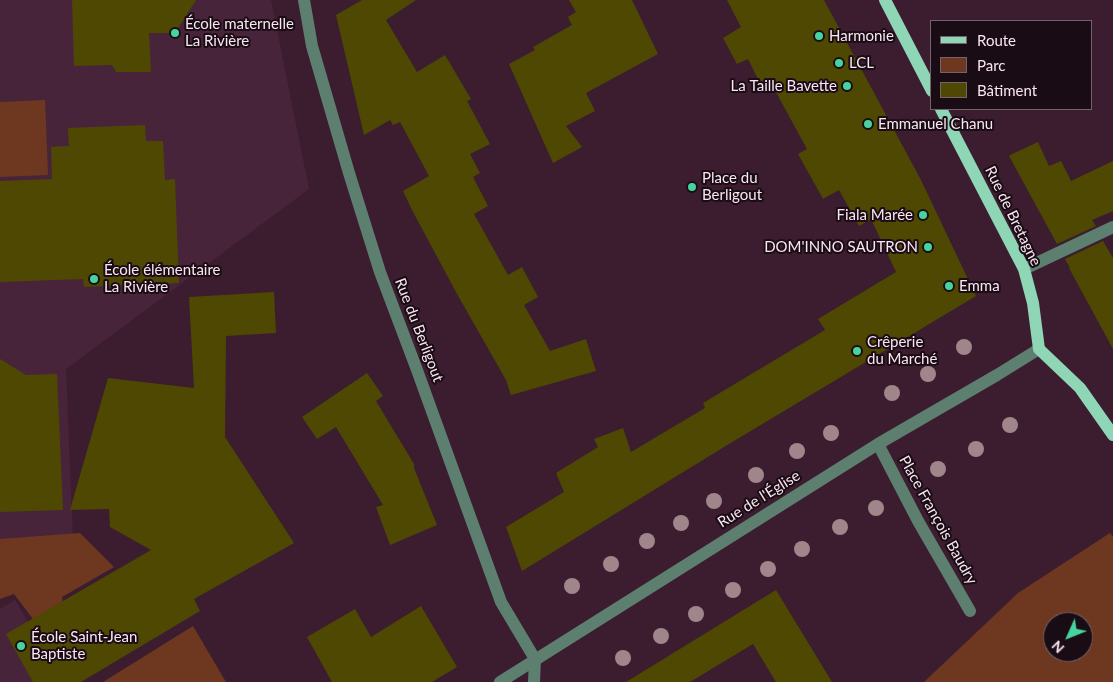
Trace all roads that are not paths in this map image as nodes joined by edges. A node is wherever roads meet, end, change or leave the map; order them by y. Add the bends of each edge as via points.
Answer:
1 (304, 0) edge
2 (886, 0) edge
3 (930, 87) edge
4 (942, 110) edge
5 (1113, 227) edge
6 (1024, 270) junction
7 (1039, 349) junction
8 (1113, 435) edge
9 (878, 444) junction
10 (970, 611) dead end
11 (535, 659) junction
12 (500, 682) edge
13 (534, 682) edge

1 - 11 street, Rue du Berligout via 315,56 380,272 501,602
2 - 3 main road
4 - 6 main road, Rue de Bretagne
5 - 6 street
6 - 7 main road, Rue de Bretagne
7 - 8 main road via 1080,388
7 - 9 street, Rue de l'Église
9 - 10 street, Place François Baudry
9 - 11 street, Rue de l'Église
11 - 12 street, Rue de l'Église
11 - 13 street

